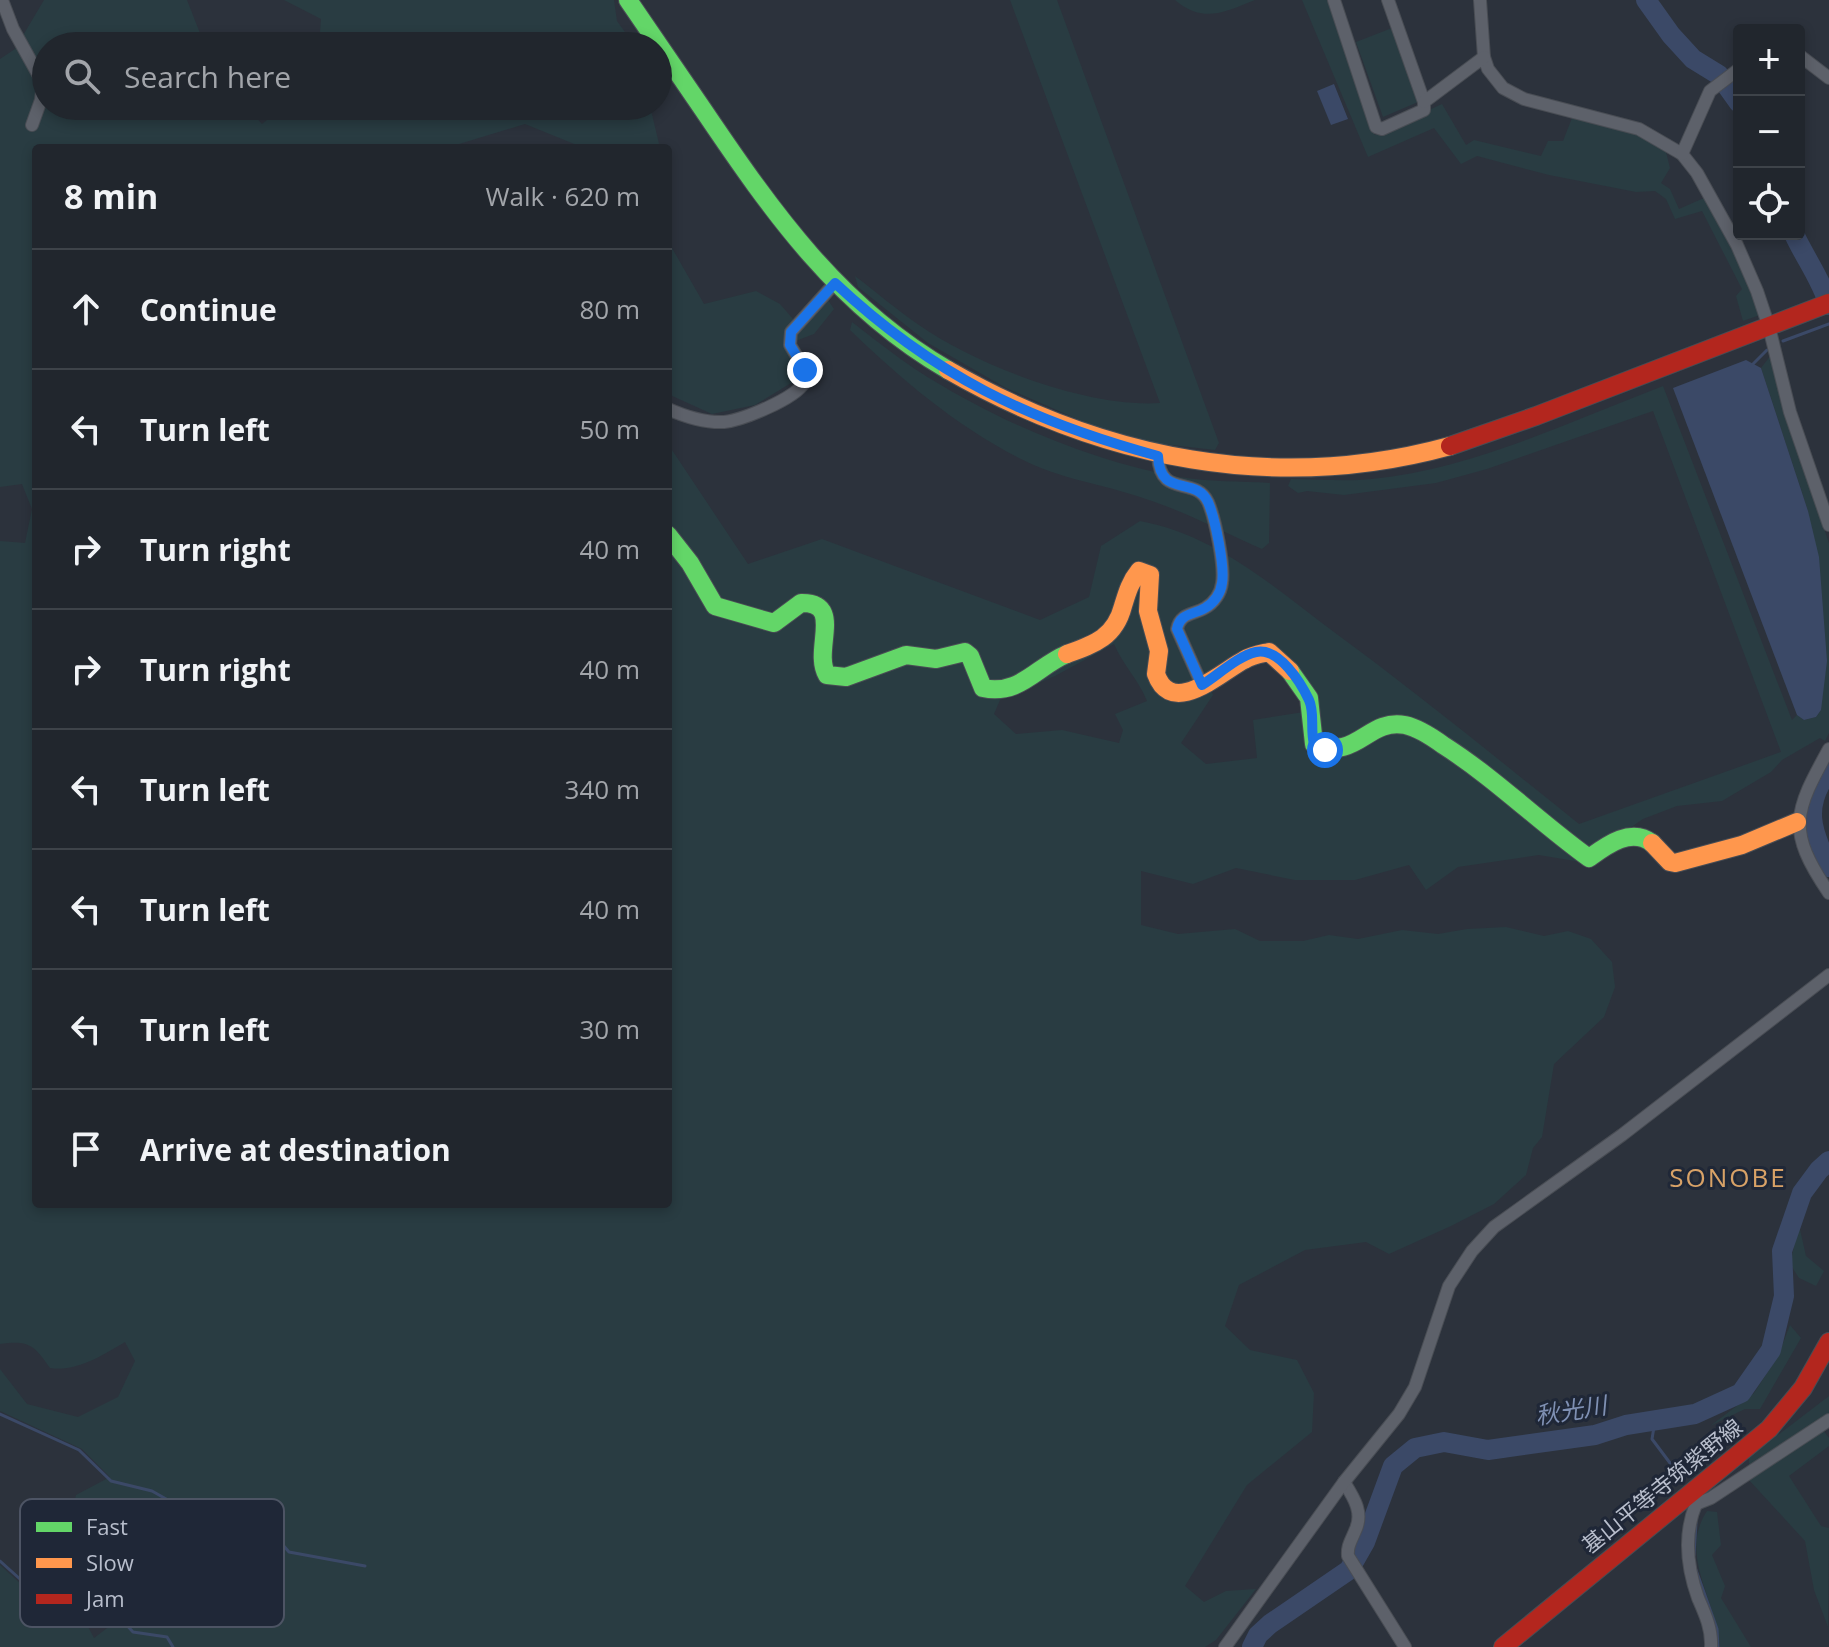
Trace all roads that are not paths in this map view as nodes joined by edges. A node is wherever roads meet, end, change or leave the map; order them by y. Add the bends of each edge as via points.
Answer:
1 (2, 0) edge
2 (628, 0) edge
3 (1334, 0) edge
4 (1388, 0) edge
5 (1480, 0) edge
6 (650, 32) edge
7 (1484, 57) junction
8 (1805, 60) edge
9 (32, 63) edge
10 (672, 63) edge
11 (1733, 73) edge
12 (1829, 78) edge
13 (1424, 102) junction
14 (34, 120) edge
15 (32, 125) dead end
16 (1682, 154) junction
17 (835, 283) junction
18 (1829, 303) edge
19 (1769, 327) junction
20 (672, 410) edge
21 (1158, 456) junction
22 (1829, 525) edge
23 (672, 540) edge
24 (1202, 685) junction
25 (1829, 749) edge
26 (1797, 822) junction
27 (1829, 893) edge
28 (1829, 975) edge
29 (1829, 1342) edge
30 (1829, 1421) edge
31 (1344, 1482) junction
32 (1692, 1500) junction
33 (1225, 1647) edge
34 (1405, 1647) edge
35 (1503, 1647) edge
36 (1711, 1647) edge

1 - 9 street
2 - 6 street
3 - 13 street via 1376,127 1424,110
4 - 13 street
5 - 7 street
7 - 13 street
7 - 16 street via 1495,80 1512,94 1639,129
8 - 12 street
10 - 17 street via 777,215
11 - 16 street via 1710,91
14 - 15 street
16 - 19 street via 1737,245
17 - 20 street via 791,332 790,345 805,370 797,390 734,421 703,421
17 - 21 street via 911,346 968,383 1029,414
18 - 19 street
19 - 21 street via 1479,437 1410,456 1278,468
19 - 22 street via 1790,412
21 - 24 street via 1170,483 1205,496 1220,556 1223,581 1218,596 1185,615 1177,629
23 - 24 street via 709,599 722,610 774,623 801,603 817,606 827,622 820,661 827,675 846,677 906,655 936,659 965,652 988,690 1025,682 1055,659 1101,641 1120,618 1139,571 1152,580 1147,608 1159,645 1157,677 1169,690 1184,693
24 - 26 street via 1256,652 1269,652 1293,672 1310,702 1314,744 1325,750 1353,746 1391,723 1417,730 1470,763 1589,858 1609,844 1637,836 1675,863 1742,845
25 - 26 street
26 - 27 street via 1804,852
28 - 31 street via 1494,1227 1449,1286 1415,1387
29 - 32 street, 基山平等寺筑紫野線 via 1798,1399
30 - 32 street via 1743,1478
31 - 33 street
31 - 34 street via 1360,1514 1348,1556
32 - 35 street, 基山平等寺筑紫野線
32 - 36 street via 1689,1567

